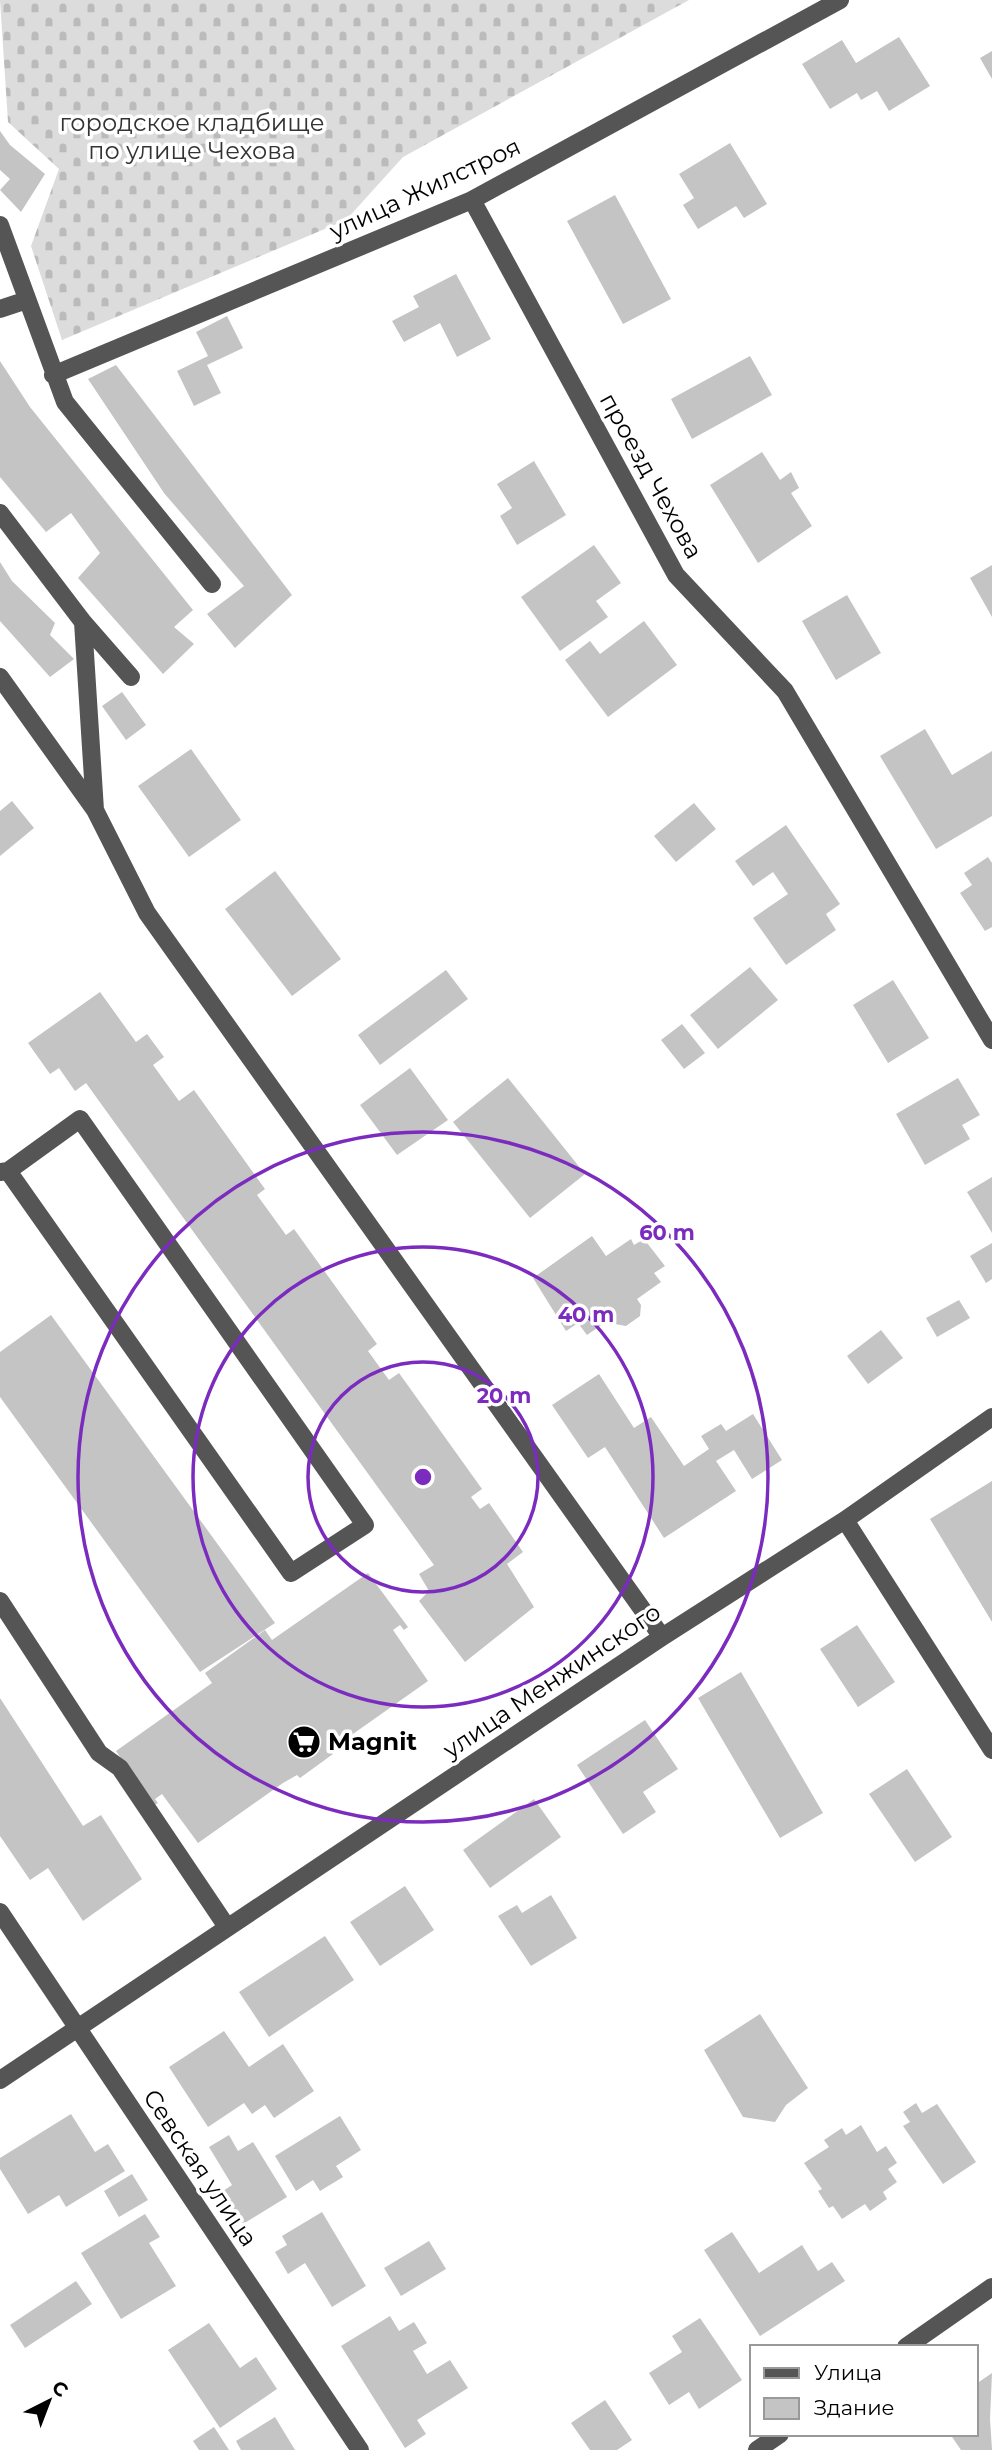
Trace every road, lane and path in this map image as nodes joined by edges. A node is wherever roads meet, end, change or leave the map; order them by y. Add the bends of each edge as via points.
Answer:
1 (840, 0) edge
2 (472, 200) junction
3 (0, 225) edge
4 (0, 257) edge
5 (15, 268) junction
6 (27, 300) junction
7 (0, 309) edge
8 (53, 375) junction
9 (0, 513) edge
10 (212, 584) dead end
11 (83, 622) junction
12 (0, 677) edge
13 (131, 677) dead end
14 (95, 810) junction
15 (992, 1040) edge
16 (4, 1172) edge
17 (992, 1417) edge
18 (845, 1520) junction
19 (0, 1601) edge
20 (662, 1637) junction
21 (992, 1750) edge
22 (0, 1912) edge
23 (227, 1927) junction
24 (76, 2028) junction
25 (0, 2080) edge
26 (992, 2287) edge
27 (909, 2345) edge
28 (777, 2436) edge
29 (360, 2450) edge
30 (757, 2450) edge

1 - 2 street, улица Жилстроя
2 - 8 street, улица Жилстроя
2 - 15 street, проезд Чехова via 676,575 785,691
3 - 5 street
4 - 5 street
5 - 6 street
6 - 7 street
6 - 8 street
8 - 10 street via 65,402
9 - 11 street
11 - 13 street
11 - 14 street
12 - 14 street
14 - 20 street via 147,912
16 - 16 street via 292,1573 365,1525 80,1119
17 - 18 street, улица Менжинского
18 - 20 street, улица Менжинского
18 - 21 street
19 - 23 street via 99,1753 121,1768
20 - 23 street, улица Менжинского
22 - 24 street, Севская улица
23 - 24 street, улица Менжинского
24 - 25 street, улица Менжинского
24 - 29 street, Севская улица
26 - 27 street
28 - 30 street

